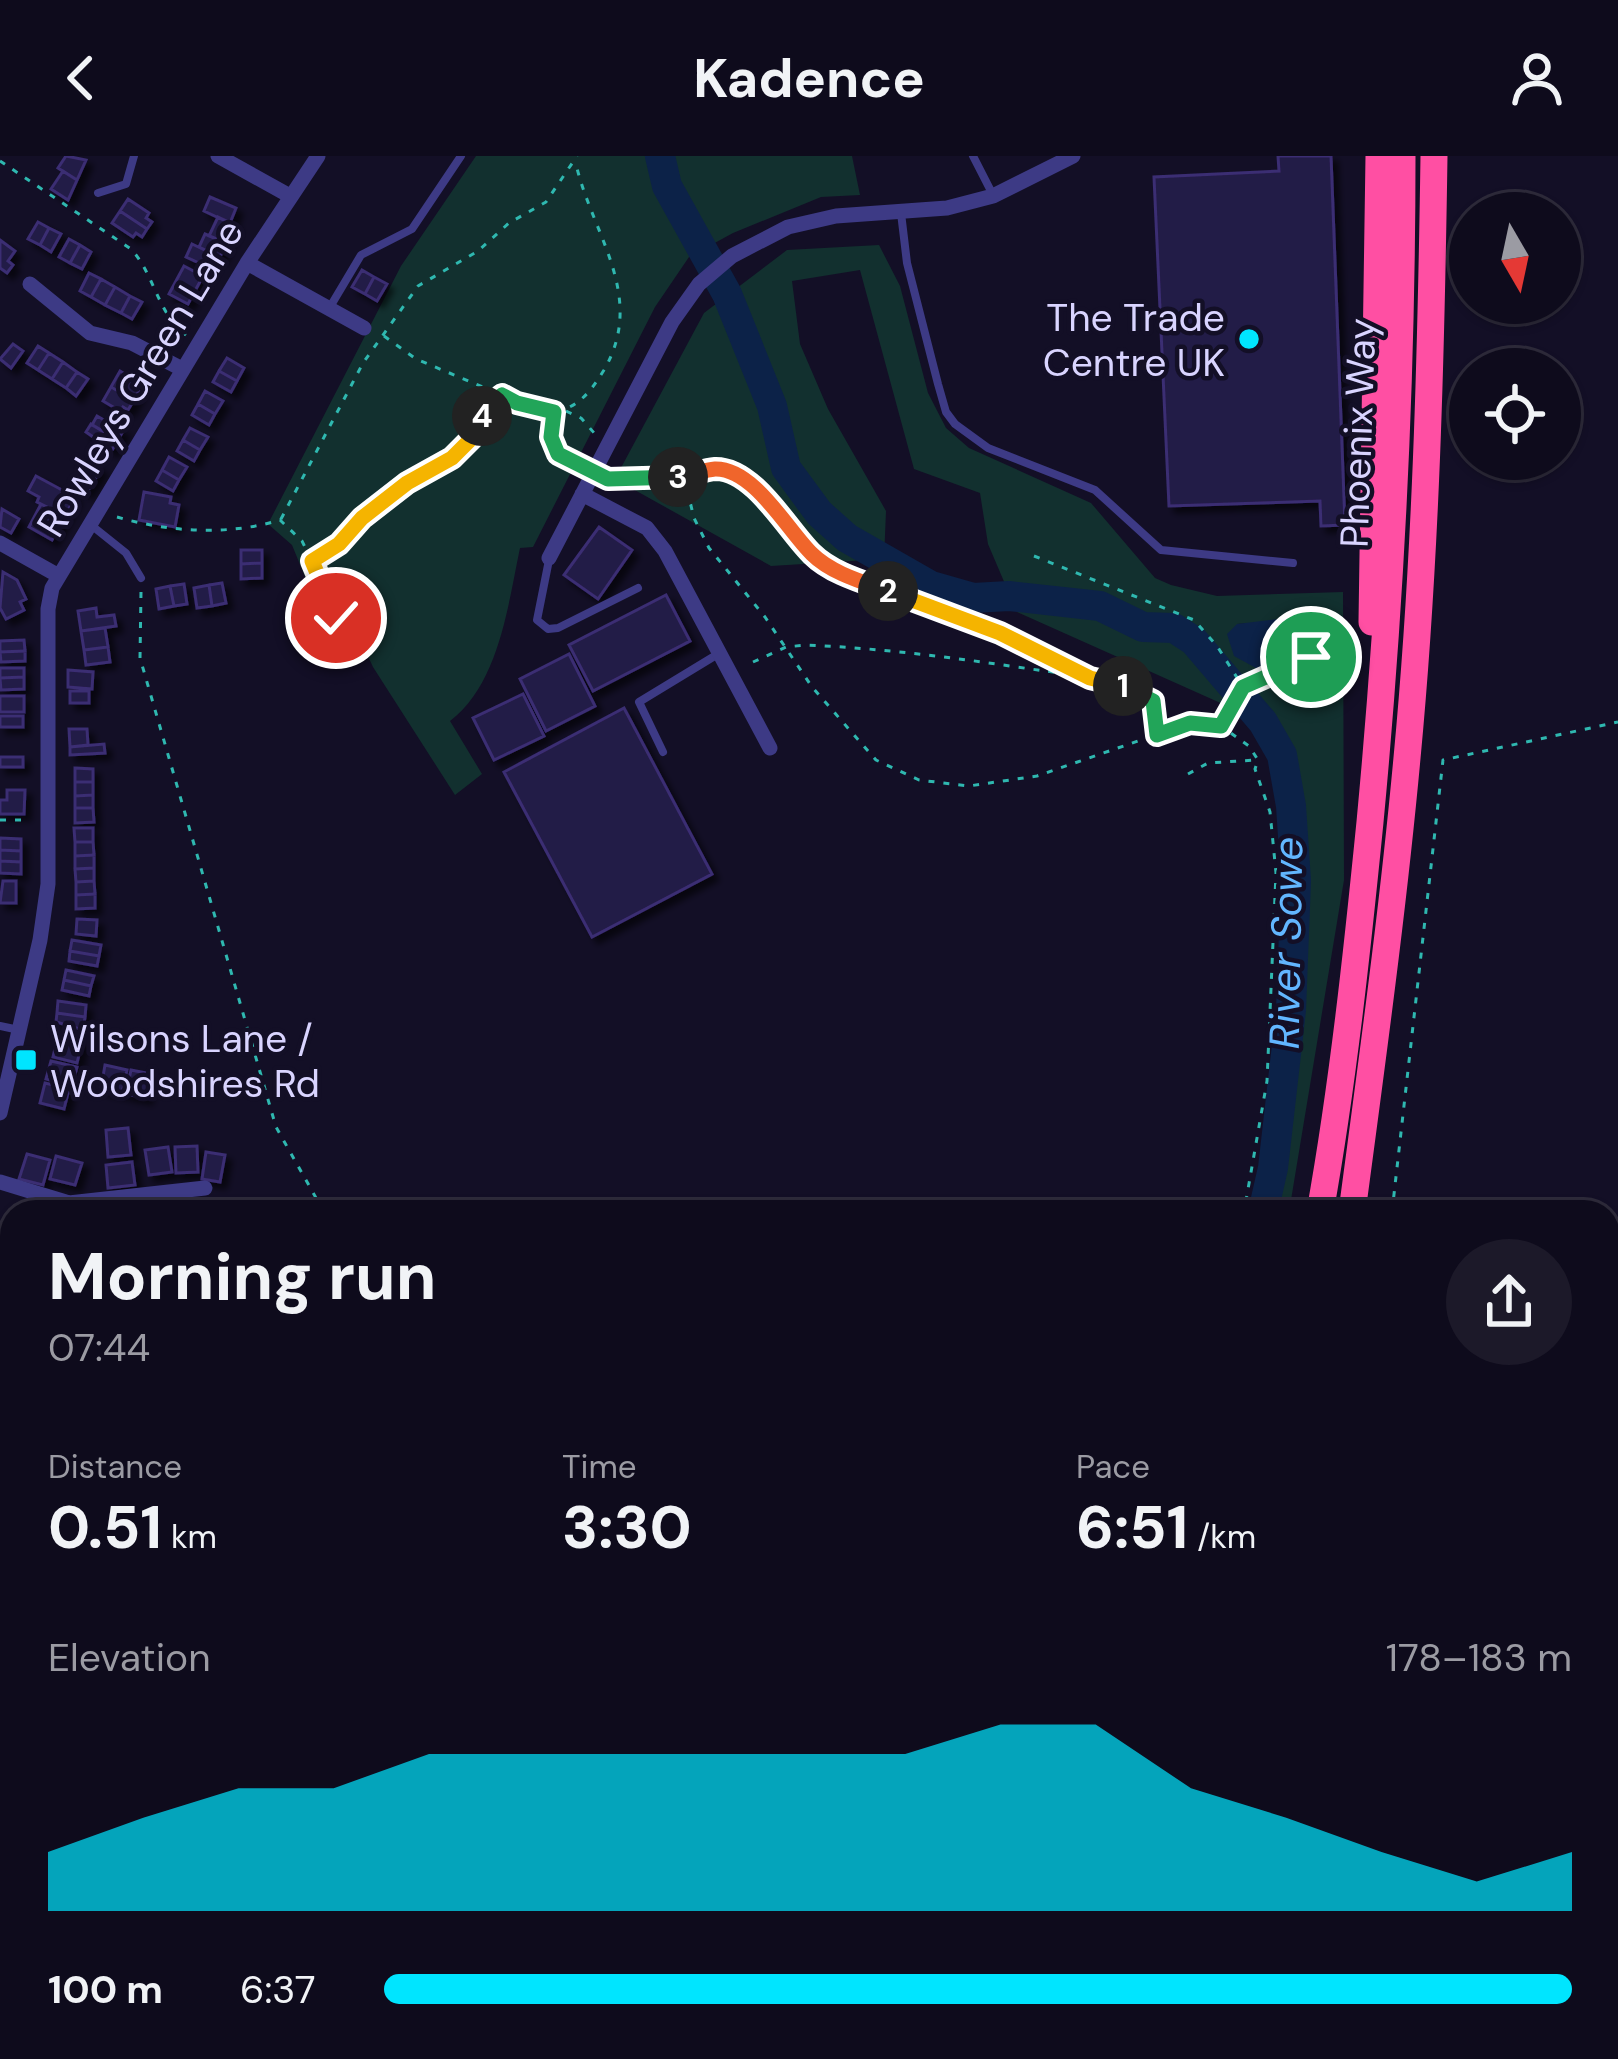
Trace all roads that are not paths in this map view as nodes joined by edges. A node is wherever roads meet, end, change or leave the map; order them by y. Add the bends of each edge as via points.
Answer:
1 (134, 156) edge
2 (218, 156) edge
3 (318, 156) edge
4 (973, 156) edge
5 (1072, 156) edge
6 (1379, 156) edge
7 (1402, 156) edge
8 (1434, 156) edge
9 (457, 157) edge
10 (98, 193) dead end
11 (290, 196) junction
12 (993, 196) junction
13 (901, 213) junction
14 (247, 262) junction
15 (30, 284) dead end
16 (329, 309) junction
17 (364, 328) dead end
18 (182, 369) junction
19 (582, 494) junction
20 (94, 517) junction
21 (0, 544) edge
22 (549, 559) joint
23 (1293, 563) dead end
24 (59, 576) junction
25 (141, 578) road end
26 (638, 588) dead end
27 (720, 653) junction
28 (770, 748) dead end
29 (664, 752) dead end
30 (1376, 752) junction
31 (0, 1026) edge
32 (20, 1030) junction
33 (0, 1113) edge
34 (0, 1182) edge
35 (205, 1188) dead end
36 (59, 1200) edge
37 (161, 1200) edge
38 (1322, 1200) edge
39 (1354, 1200) edge

1 - 10 lane via 126,184
2 - 11 street
3 - 11 street, Rowleys Green Lane
4 - 12 lane
5 - 12 street
6 - 30 highway
7 - 30 highway, Phoenix Way via 1402,350
8 - 39 highway, Phoenix Way via 1407,756
9 - 16 lane via 412,229 361,255
11 - 14 street, Rowleys Green Lane
12 - 13 street
13 - 19 street via 788,227 699,284
13 - 23 lane via 938,383 956,424 988,448 1095,490 1162,550
14 - 16 street
14 - 18 street, Rowleys Green Lane
15 - 18 street via 90,333
16 - 17 street
18 - 20 street, Rowleys Green Lane
19 - 22 street
19 - 27 street via 646,528
20 - 24 street, Rowleys Green Lane
20 - 25 lane
21 - 24 street
22 - 26 lane via 537,620 548,629
24 - 32 street via 49,602 45,910
27 - 28 street
27 - 29 lane via 641,699
30 - 38 highway, Phoenix Way
31 - 32 lane
32 - 33 street
34 - 36 street
35 - 37 street

